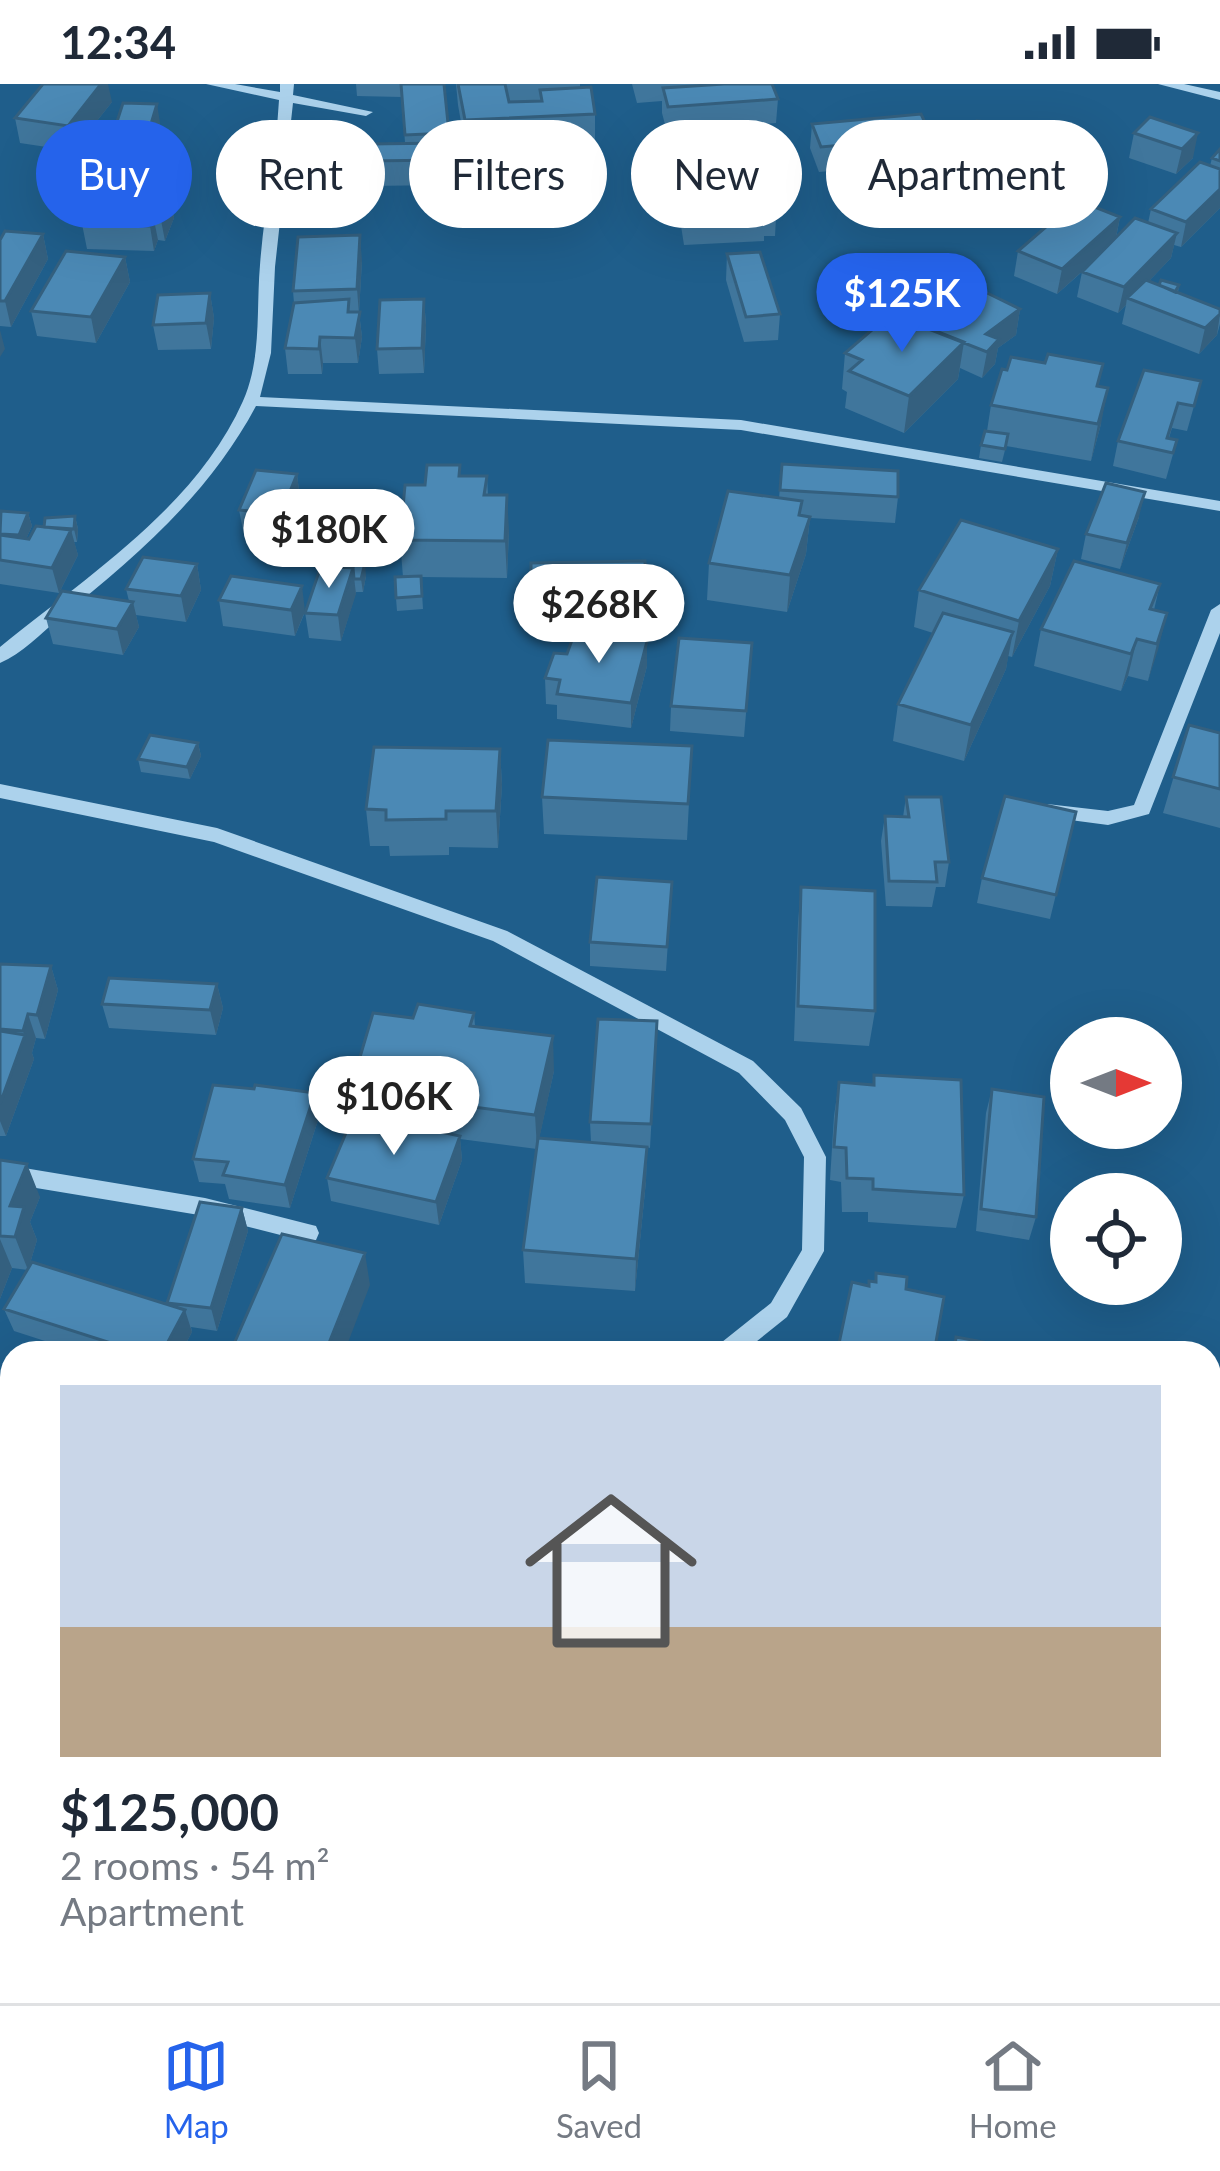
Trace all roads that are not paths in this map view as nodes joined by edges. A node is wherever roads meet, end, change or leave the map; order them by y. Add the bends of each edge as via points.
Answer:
1 (213, 84) edge
2 (1165, 84) edge
3 (287, 92) edge
4 (1220, 96) edge
5 (366, 112) dead end
6 (251, 401) junction
7 (1220, 506) edge
8 (1220, 610) edge
9 (0, 657) edge
10 (0, 791) edge
11 (1030, 808) edge
12 (0, 1174) edge
13 (308, 1233) dead end
14 (740, 1341) edge

1 - 3 street
2 - 4 street
3 - 5 street
3 - 6 street via 266,336
6 - 7 street via 741,425
6 - 9 street via 217,458 168,514
8 - 11 street via 1142,809 1110,819
10 - 14 street via 217,835 500,936 746,1067 793,1114 815,1156 813,1251 778,1310
12 - 13 street via 205,1207

